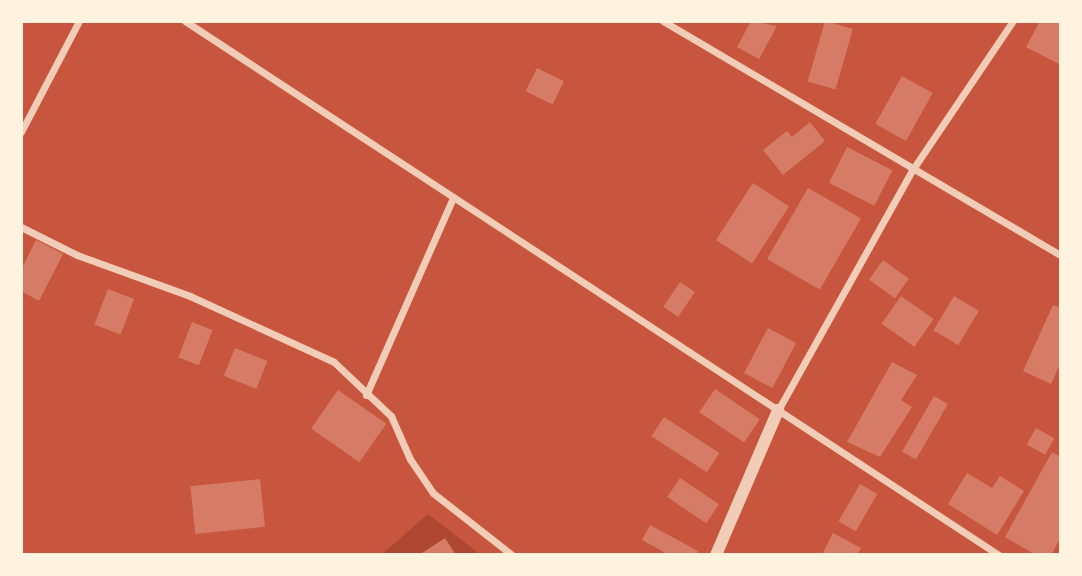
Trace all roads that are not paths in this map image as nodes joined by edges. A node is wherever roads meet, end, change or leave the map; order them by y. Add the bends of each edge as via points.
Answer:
1 (79, 21) edge
2 (185, 21) edge
3 (663, 21) edge
4 (1013, 21) edge
5 (21, 132) edge
6 (913, 169) junction
7 (453, 198) junction
8 (21, 227) edge
9 (1061, 255) edge
10 (366, 395) junction
11 (778, 410) junction
12 (757, 458) joint
13 (512, 555) edge
14 (716, 555) edge
15 (999, 555) edge

1 - 5 street
2 - 7 street
3 - 6 street
4 - 6 street
6 - 9 street
6 - 11 street
7 - 10 street
7 - 11 street
8 - 10 street via 77,255 190,296 334,362
10 - 13 street via 391,416 410,459 433,493
11 - 12 street
11 - 15 street
12 - 14 street

